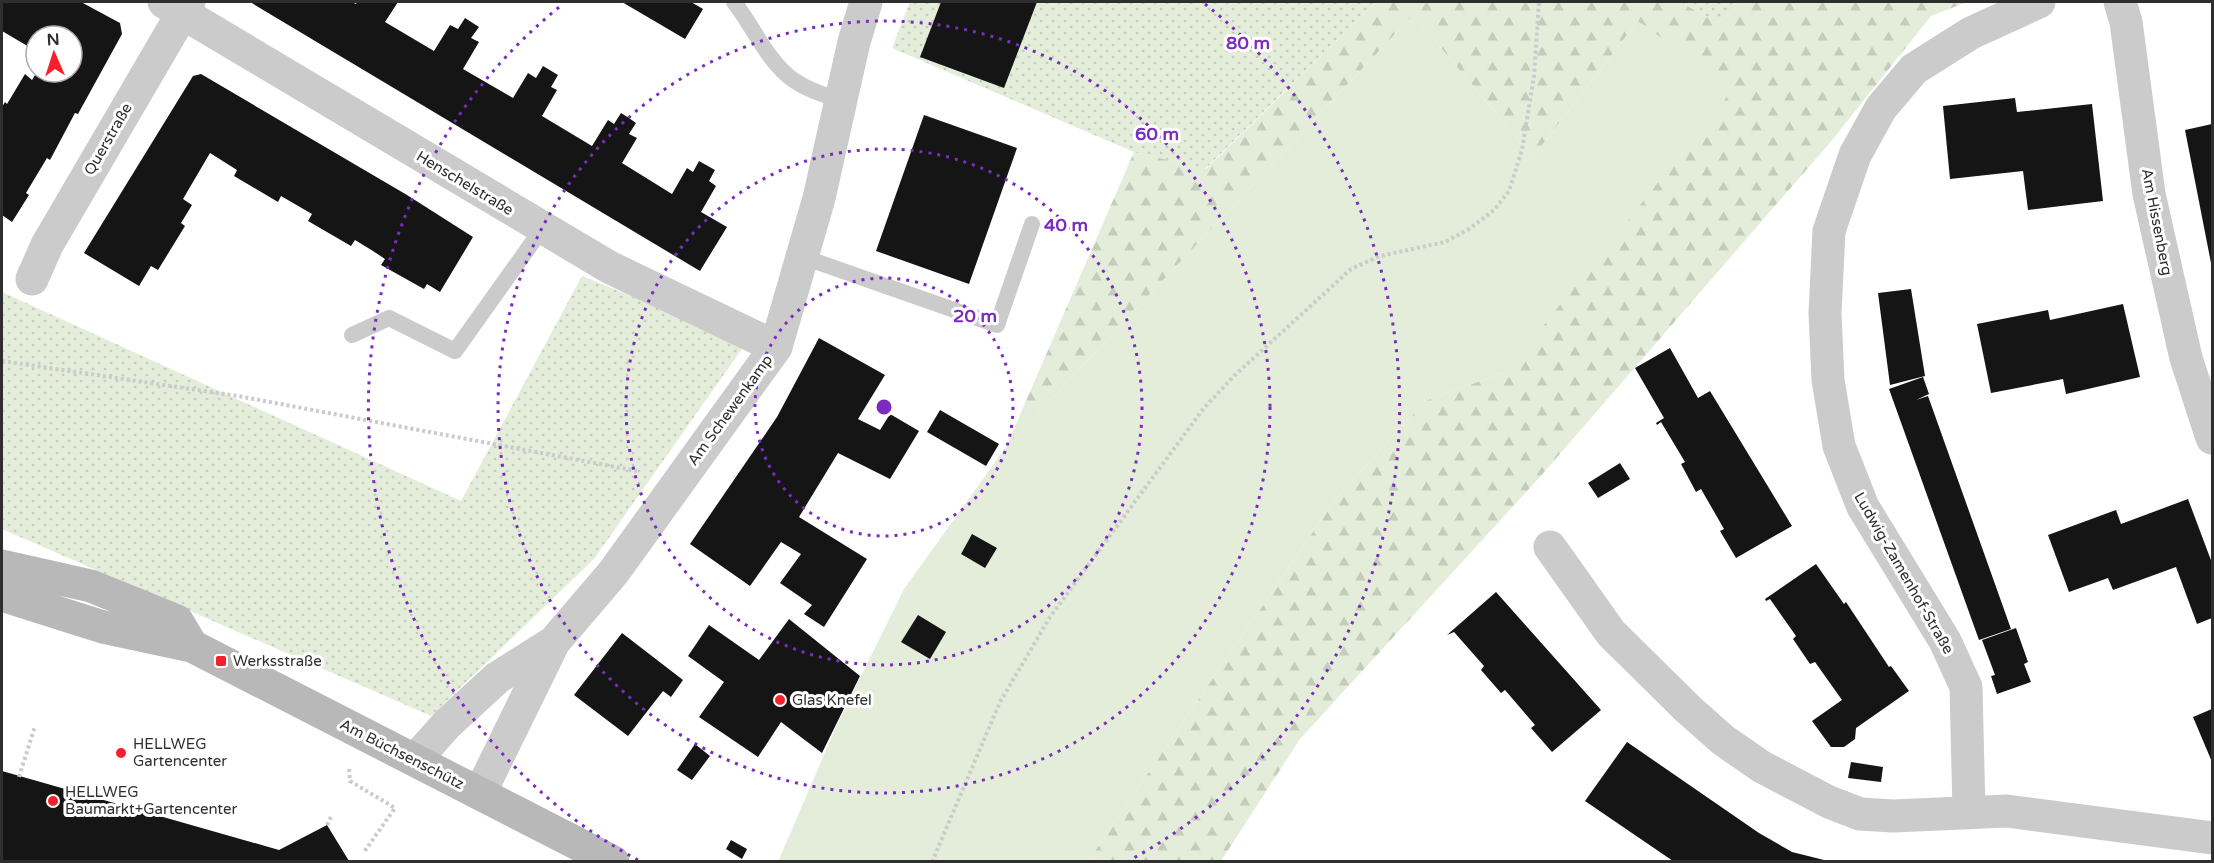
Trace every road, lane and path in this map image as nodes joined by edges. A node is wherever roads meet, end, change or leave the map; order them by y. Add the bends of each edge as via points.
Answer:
1 (734, 2) edge
2 (866, 2) edge
3 (1539, 2) edge
4 (2039, 2) edge
5 (2120, 2) edge
6 (178, 5) edge
7 (841, 101) junction
8 (1032, 224) dead end
9 (542, 229) junction
10 (803, 256) junction
11 (32, 279) dead end
12 (352, 335) dead end
13 (776, 347) junction
14 (2, 361) edge
15 (2212, 438) edge
16 (679, 479) junction
17 (1550, 547) dead end
18 (2, 566) edge
19 (2, 596) edge
20 (554, 642) junction
21 (192, 646) junction
22 (35, 726) dead end
23 (346, 727) junction
24 (415, 760) junction
25 (20, 777) dead end
26 (480, 793) junction
27 (1969, 812) junction
28 (331, 817) dead end
29 (327, 825) dead end
30 (2212, 838) edge
31 (364, 852) dead end
32 (613, 861) edge
33 (932, 861) edge

1 - 7 lane via 787,75 809,89
2 - 7 street, Am Schewenkamp
3 - 33 path via 1534,75 1522,150 1509,191 1486,216 1445,242 1380,256 1351,269 1204,408 1050,617 1000,702
4 - 27 street, Ludwig-Zamenhof-Straße via 1971,33 1914,69 1881,108 1855,155 1829,231 1825,324 1828,380 1839,446 1863,507 1945,641 1966,687
5 - 15 street, Am Hissenberg via 2149,194 2186,358
6 - 9 street, Henschelstraße
6 - 11 street, Querstraße via 47,244
7 - 10 street, Am Schewenkamp
8 - 10 lane via 998,325
9 - 12 lane via 455,351 389,318
9 - 13 street, Henschelstraße via 609,267
10 - 13 street, Am Schewenkamp
13 - 16 street, Am Schewenkamp
14 - 16 path via 238,396
16 - 20 street, Am Schewenkamp via 613,573
17 - 27 street via 1611,633 1688,709 1762,767 1794,786 1860,814
18 - 21 street via 91,586 177,621
19 - 21 street, Am Büchsenschütz via 103,627
20 - 24 street, Am Schewenkamp via 497,678
20 - 26 street, Am Schewenkamp
21 - 23 street, Am Büchsenschütz
22 - 25 path
23 - 24 street, Am Büchsenschütz
23 - 31 path via 350,781 395,808
24 - 26 street, Am Büchsenschütz
26 - 32 street, Am Büchsenschütz
27 - 30 street via 2007,811
28 - 29 path

